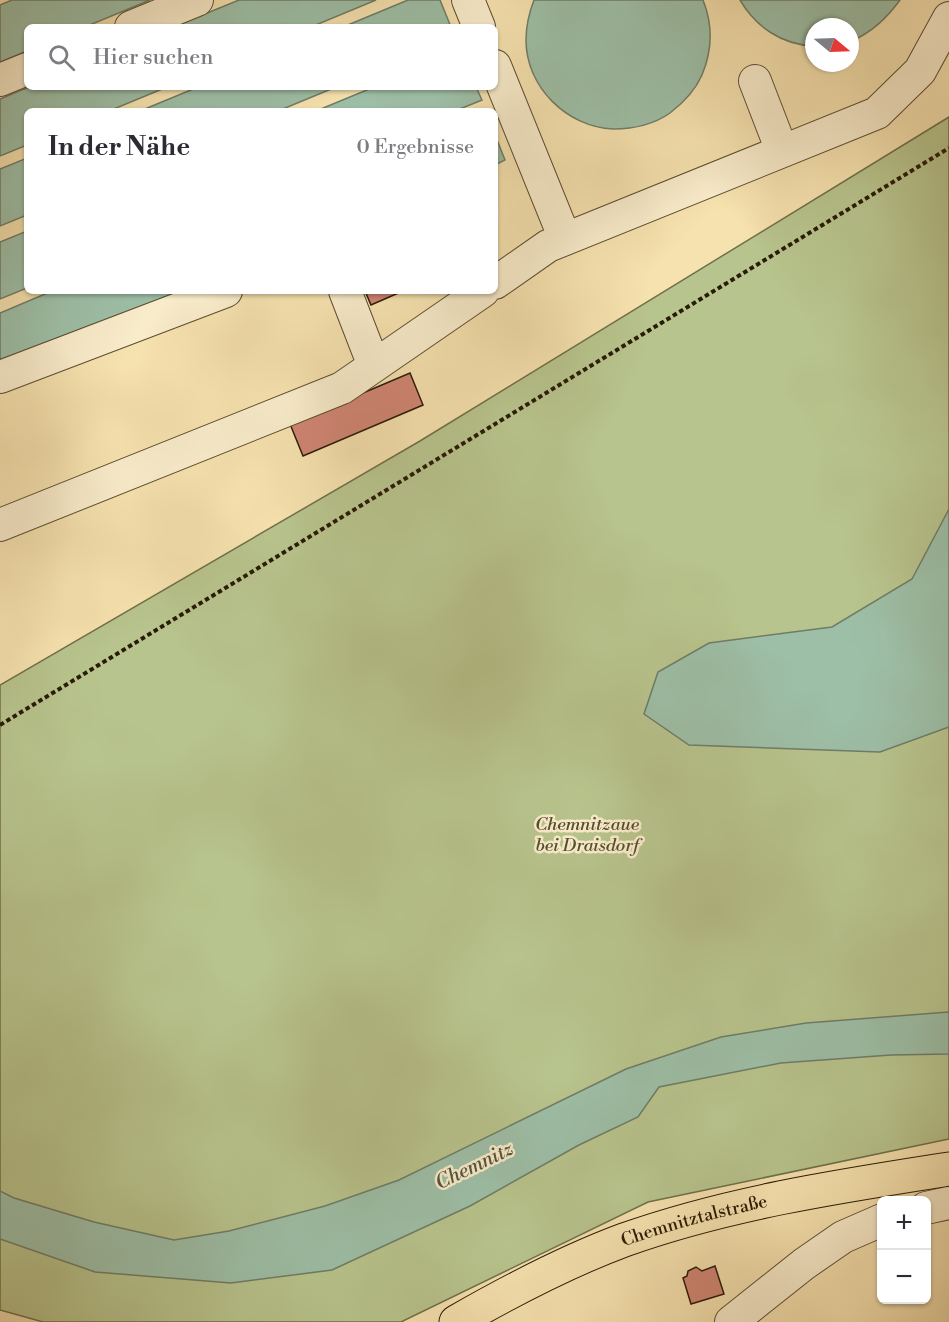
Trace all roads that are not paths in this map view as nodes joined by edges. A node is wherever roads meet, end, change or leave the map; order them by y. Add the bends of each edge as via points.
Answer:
1 (198, 0) edge
2 (468, 0) edge
3 (949, 18) edge
4 (138, 24) edge
5 (478, 24) edge
6 (24, 70) edge
7 (498, 73) edge
8 (0, 80) edge
9 (755, 81) dead end
10 (782, 151) junction
11 (565, 239) junction
12 (498, 281) edge
13 (218, 294) edge
14 (346, 294) edge
15 (479, 294) edge
16 (374, 366) junction
17 (0, 377) edge
18 (0, 525) edge
19 (949, 1169) edge
20 (949, 1203) edge
21 (931, 1207) edge
22 (877, 1222) edge
23 (456, 1322) edge
24 (731, 1322) edge

1 - 4 lane
2 - 5 lane
3 - 10 lane via 920,71 877,113
6 - 8 lane
7 - 11 lane
9 - 10 lane
10 - 11 lane
11 - 12 lane via 548,246
13 - 17 lane
14 - 16 lane
15 - 16 lane
16 - 18 lane via 342,388
19 - 23 main road, Chemnitztalstraße via 749,1204 625,1240 531,1281
20 - 21 lane
22 - 24 lane via 843,1237

